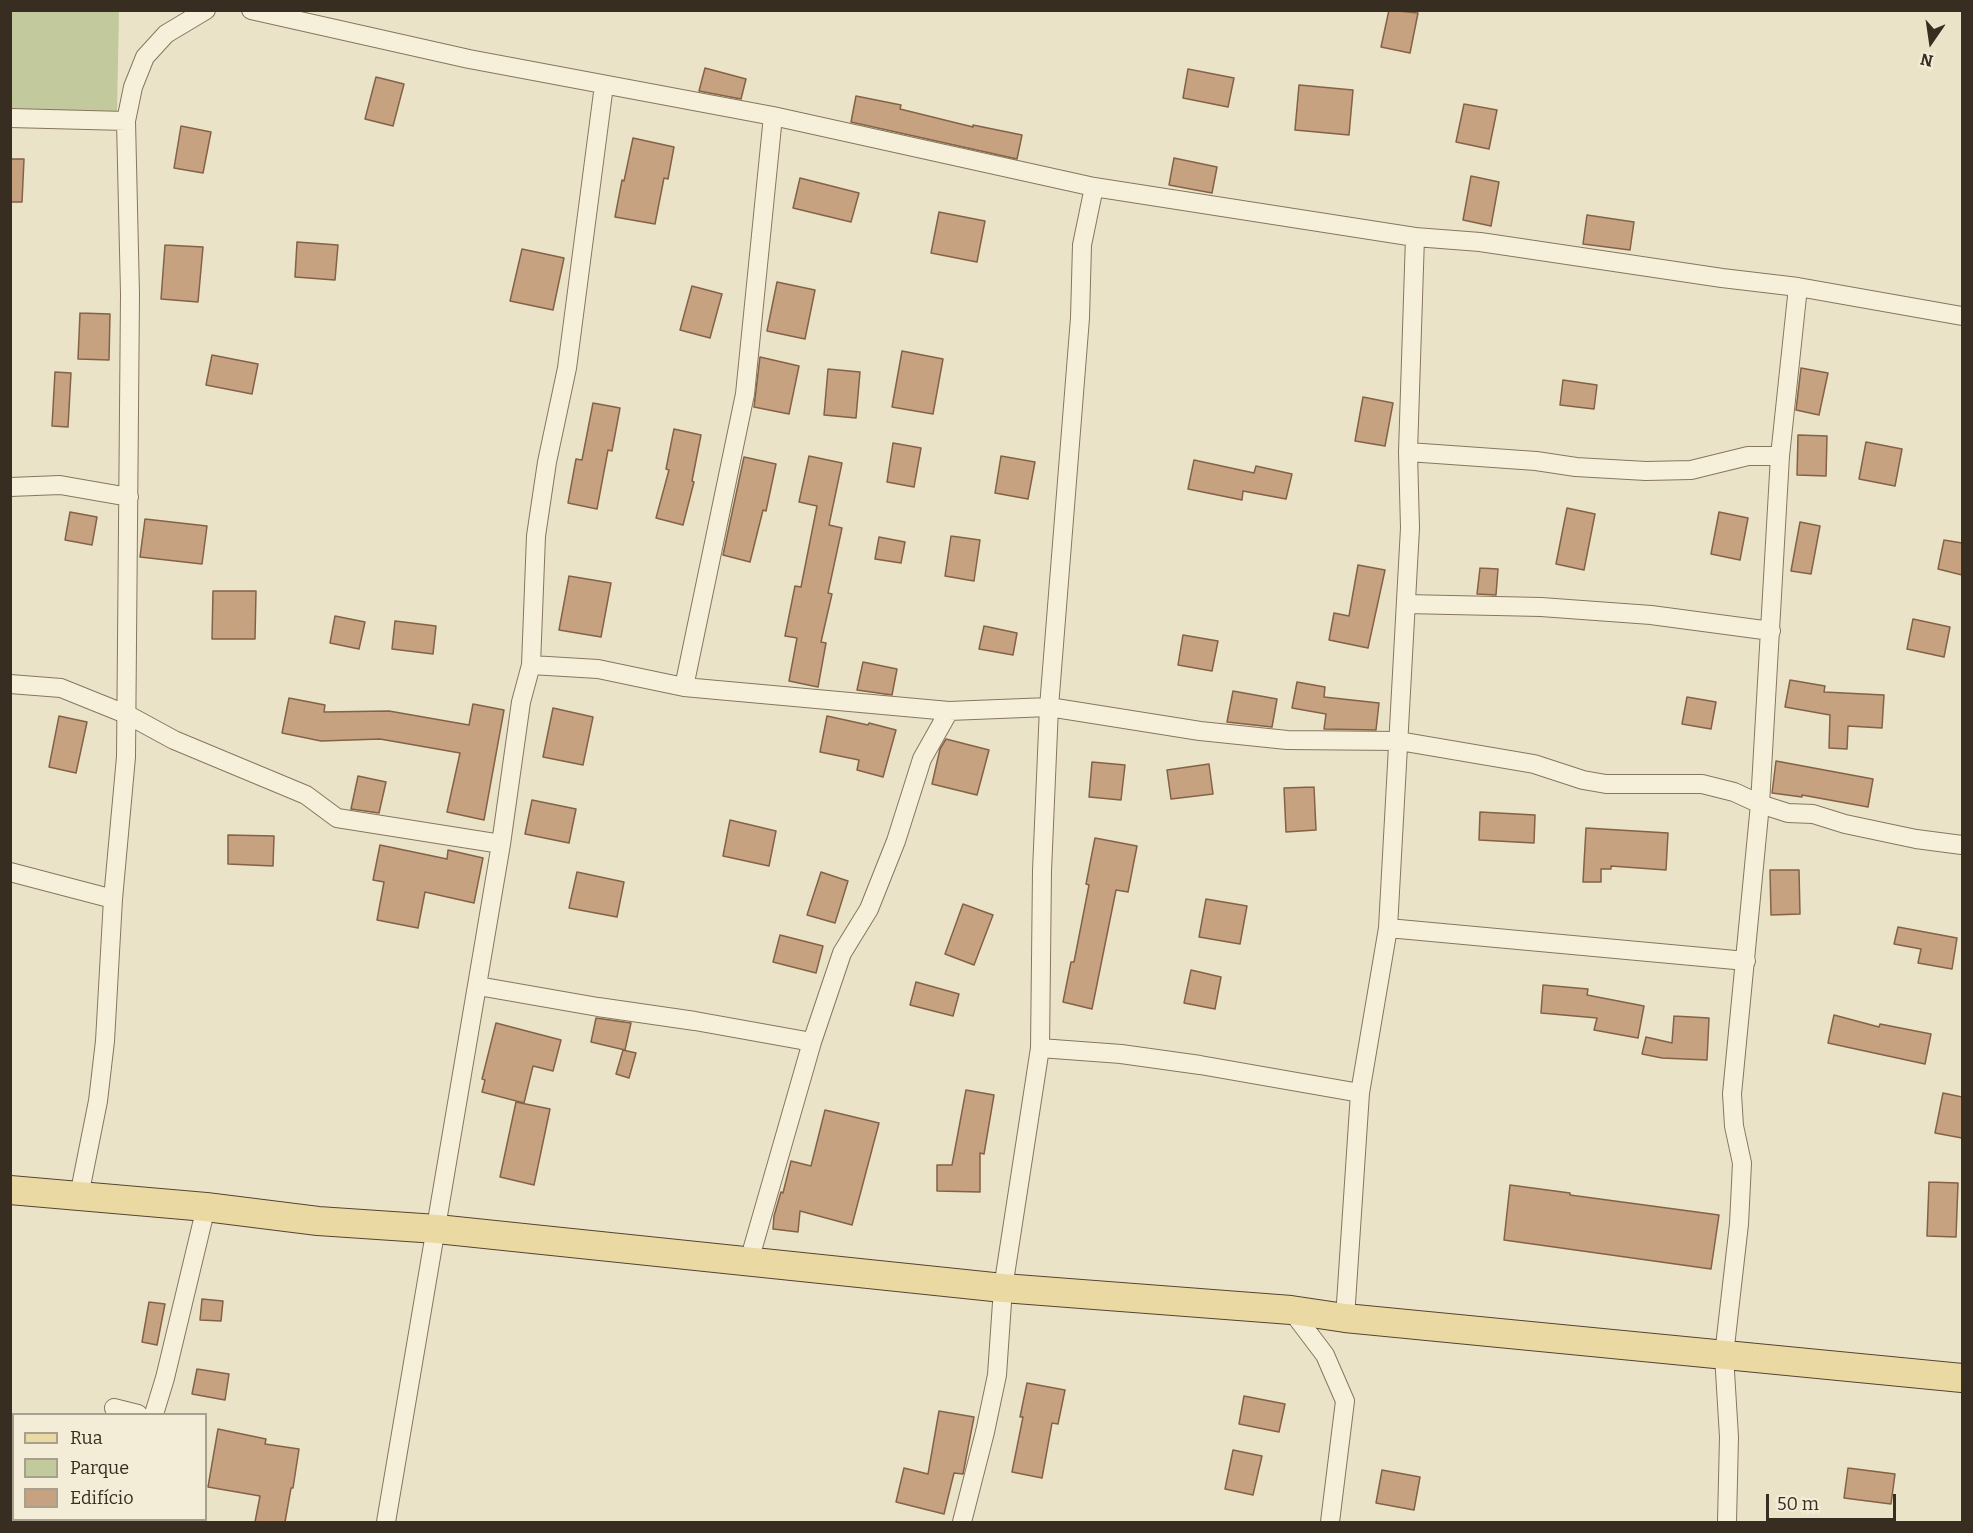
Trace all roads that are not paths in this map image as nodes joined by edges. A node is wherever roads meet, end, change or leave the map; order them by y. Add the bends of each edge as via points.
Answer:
1 (206, 10) edge
2 (250, 10) edge
3 (604, 85) junction
4 (773, 116) junction
5 (10, 118) edge
6 (126, 121) junction
7 (1094, 187) junction
8 (1415, 237) junction
9 (1798, 287) junction
10 (1962, 316) edge
11 (1408, 452) junction
12 (1779, 456) junction
13 (10, 487) edge
14 (129, 497) junction
15 (1406, 604) junction
16 (1770, 631) junction
17 (531, 665) junction
18 (10, 684) edge
19 (684, 687) junction
20 (1049, 707) junction
21 (949, 711) junction
22 (128, 715) junction
23 (1399, 741) junction
24 (1760, 804) junction
25 (501, 844) junction
26 (1962, 845) edge
27 (10, 872) edge
28 (113, 899) junction
29 (1388, 928) junction
30 (1746, 961) junction
31 (478, 986) junction
32 (812, 1042) junction
33 (1040, 1048) junction
34 (1360, 1094) junction
35 (10, 1190) edge
36 (79, 1196) junction
37 (206, 1207) junction
38 (437, 1229) junction
39 (749, 1261) junction
40 (1003, 1288) junction
41 (1291, 1310) junction
42 (1345, 1318) junction
43 (1724, 1354) junction
44 (1962, 1378) edge
45 (114, 1408) dead end
46 (134, 1413) edge
47 (154, 1413) edge
48 (386, 1522) edge
49 (962, 1522) edge
50 (1330, 1522) edge
51 (1727, 1522) edge

1 - 6 street via 166,34 145,57
2 - 3 street
3 - 4 street
3 - 17 street via 567,368 537,527
4 - 7 street
4 - 19 street via 745,394
5 - 6 street
6 - 14 street
7 - 8 street
7 - 20 street via 1082,245 1080,318
8 - 9 street via 1480,242
8 - 11 street
9 - 10 street
9 - 12 street
11 - 12 street via 1646,471 1691,470 1748,456
11 - 15 street
12 - 16 street
13 - 14 street via 60,485
14 - 22 street
15 - 16 street via 1540,607 1651,615
15 - 23 street
16 - 24 street
17 - 19 street via 598,669
17 - 25 street via 521,702
18 - 22 street via 61,688
19 - 21 street
20 - 21 street
20 - 23 street via 1265,738
20 - 33 street
21 - 32 street via 922,759 892,851 869,909 842,953
22 - 25 street via 174,740 306,795 337,818
22 - 28 street
23 - 24 street via 1534,764 1606,784 1702,784
23 - 29 street
24 - 26 street via 1916,840
24 - 30 street
25 - 31 street
27 - 28 street
28 - 36 street via 105,1041 98,1101
29 - 30 street
29 - 34 street
30 - 43 street via 1732,1094 1742,1163
31 - 32 street
31 - 38 street
32 - 39 street
33 - 34 street via 1200,1065
33 - 40 street
34 - 42 street
35 - 36 main road
36 - 37 main road
37 - 38 main road via 318,1221
37 - 47 street
38 - 39 main road
38 - 48 street
39 - 40 main road
40 - 41 main road
40 - 49 street via 997,1375
41 - 42 main road
41 - 50 street via 1325,1355 1345,1401
42 - 43 main road
43 - 44 main road
43 - 51 street via 1729,1437
45 - 46 street

